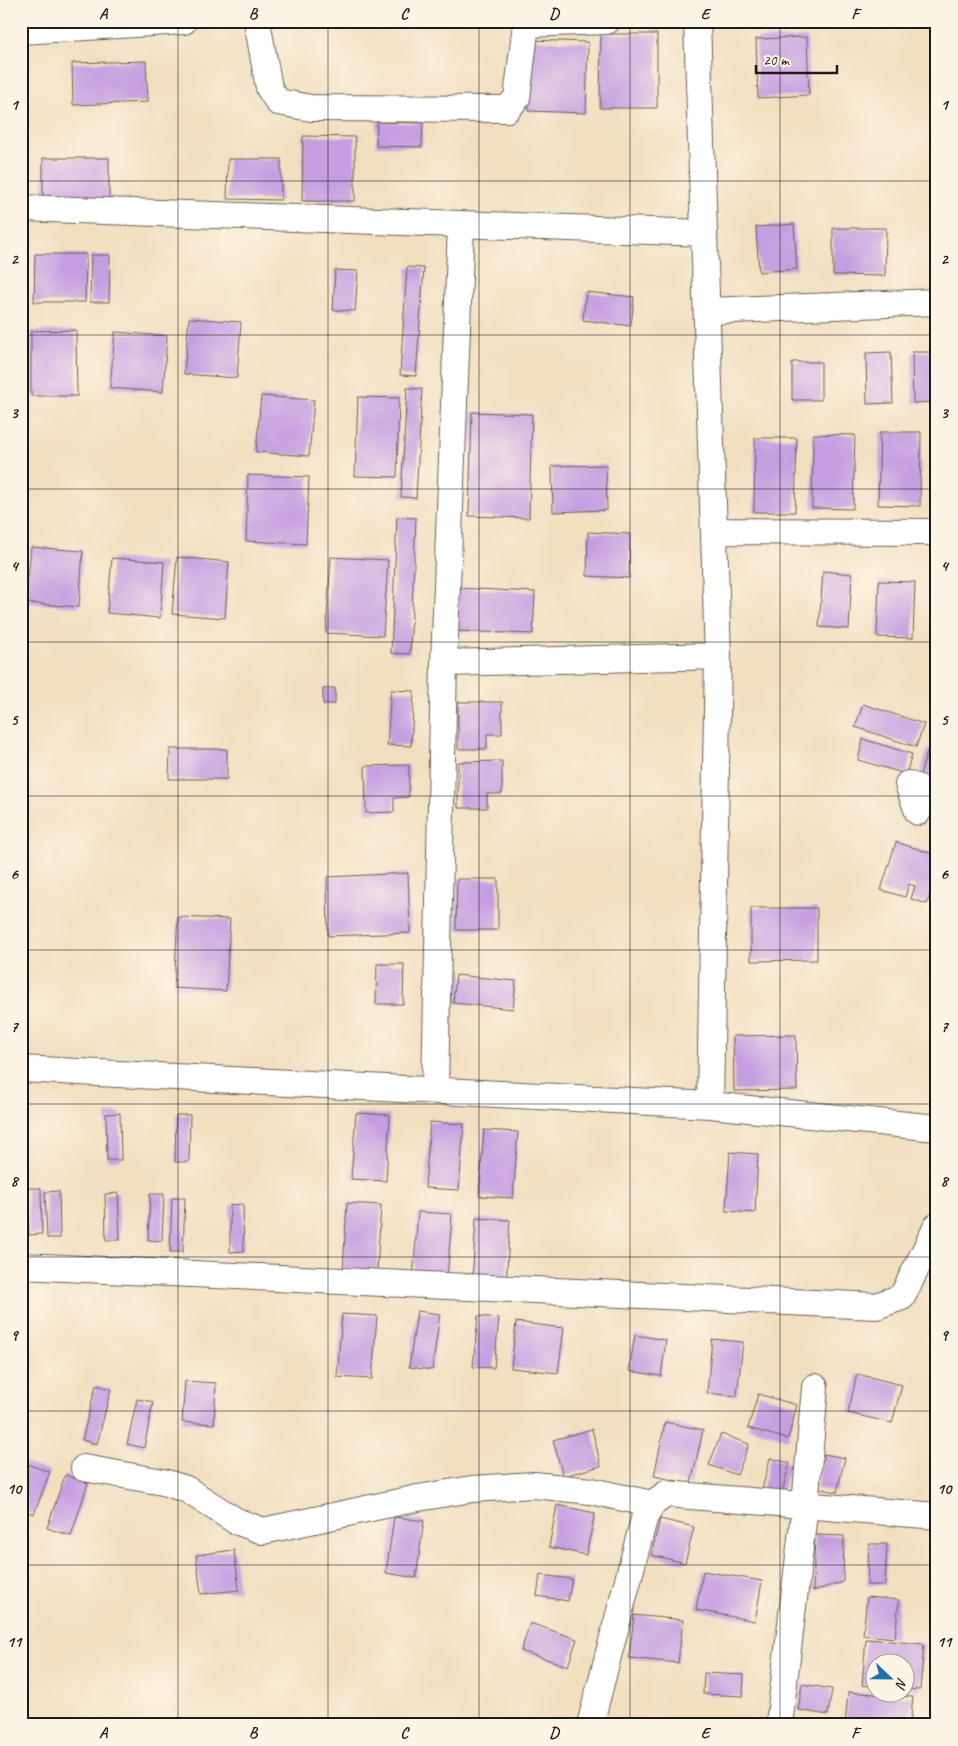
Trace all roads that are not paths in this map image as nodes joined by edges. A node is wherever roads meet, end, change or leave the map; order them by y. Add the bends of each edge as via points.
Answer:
1 (184, 21) edge
2 (257, 21) edge
3 (607, 21) edge
4 (697, 21) edge
5 (526, 23) edge
6 (21, 31) edge
7 (21, 208) edge
8 (461, 224) junction
9 (704, 233) junction
10 (937, 302) edge
11 (707, 311) junction
12 (714, 531) junction
13 (937, 532) edge
14 (718, 656) junction
15 (444, 663) junction
16 (21, 1069) edge
17 (435, 1090) junction
18 (710, 1105) junction
19 (937, 1128) edge
20 (937, 1226) edge
21 (21, 1266) edge
22 (815, 1387) dead end
23 (84, 1468) dead end
24 (652, 1504) junction
25 (805, 1505) junction
26 (937, 1516) edge
27 (590, 1725) edge
28 (779, 1725) edge

1 - 6 street
2 - 5 street via 270,88 278,102 311,108 507,109 517,98
3 - 5 street
4 - 9 street
7 - 8 street
8 - 9 street
8 - 15 street
9 - 11 street
10 - 11 street
11 - 12 street
12 - 13 street
12 - 14 street
14 - 15 street
14 - 18 street
15 - 17 street
16 - 17 street
17 - 18 street
18 - 19 street
20 - 21 street via 902,1297 876,1306
22 - 25 street
23 - 24 street via 186,1489 236,1521 263,1531 418,1498 534,1485 591,1491
24 - 25 street via 666,1494
24 - 27 street via 644,1519
25 - 26 street
25 - 28 street

